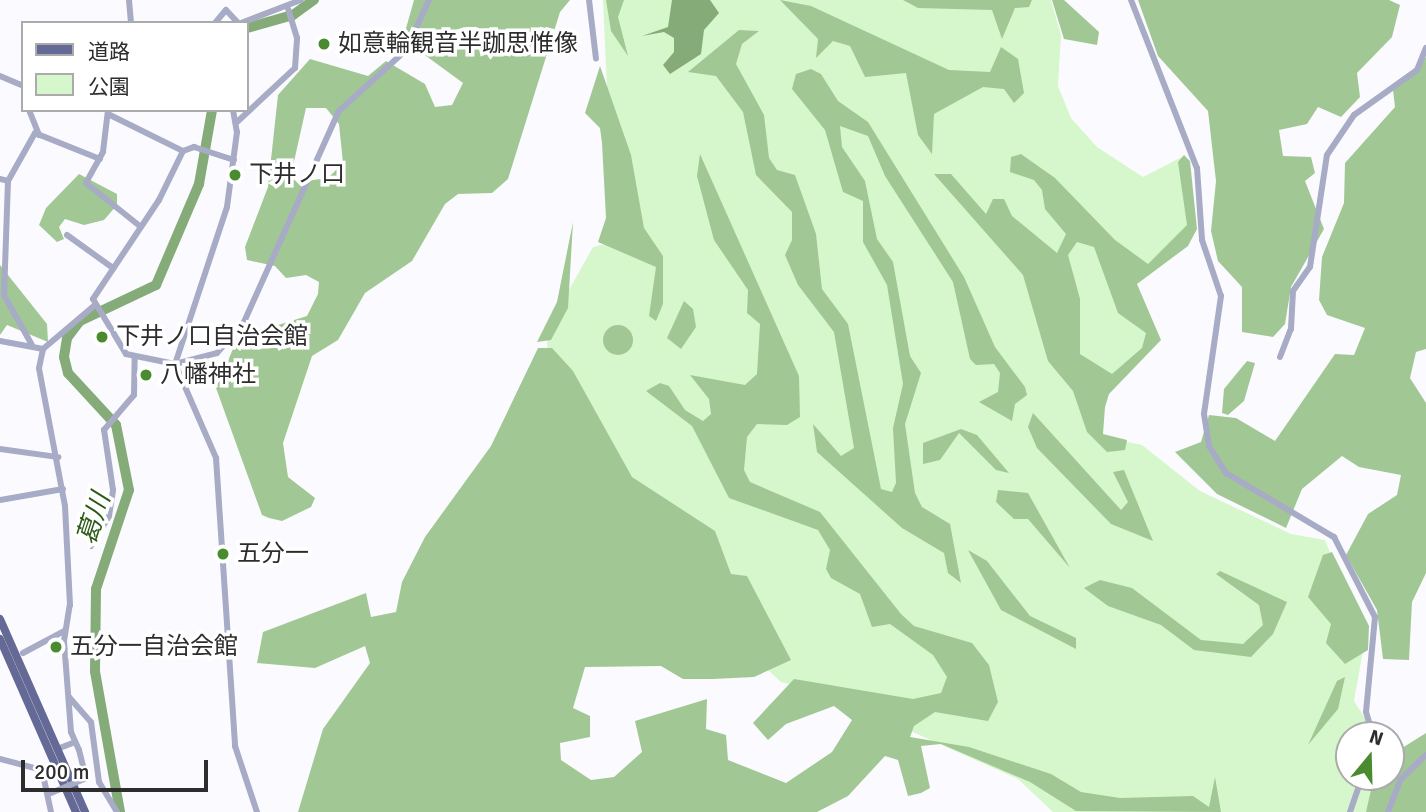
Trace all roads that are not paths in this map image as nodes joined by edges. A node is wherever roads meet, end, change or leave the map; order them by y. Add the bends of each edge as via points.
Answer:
1 (129, 0) edge
2 (300, 0) edge
3 (429, 0) edge
4 (589, 0) edge
5 (1132, 0) edge
6 (288, 10) junction
7 (131, 21) edge
8 (217, 21) edge
9 (237, 21) edge
10 (247, 21) edge
11 (1426, 48) edge
12 (596, 59) dead end
13 (0, 76) edge
14 (21, 85) edge
15 (30, 112) edge
16 (234, 112) edge
17 (248, 112) edge
18 (248, 112) edge
19 (109, 113) edge
20 (237, 122) junction
21 (39, 135) junction
22 (183, 151) junction
23 (100, 159) junction
24 (234, 160) junction
25 (0, 179) edge
26 (8, 181) junction
27 (141, 228) junction
28 (67, 235) dead end
29 (113, 268) junction
30 (96, 305) junction
31 (0, 341) edge
32 (32, 345) junction
33 (43, 349) junction
34 (135, 356) junction
35 (1280, 357) dead end
36 (175, 364) junction
37 (0, 449) edge
38 (58, 457) junction
39 (64, 489) junction
40 (0, 500) edge
41 (91, 546) dead end
42 (0, 619) edge
43 (64, 631) junction
44 (0, 639) edge
45 (23, 653) dead end
46 (68, 695) junction
47 (1369, 721) edge
48 (75, 742) junction
49 (57, 749) junction
50 (1426, 755) edge
51 (0, 759) edge
52 (1357, 791) edge
53 (50, 793) junction
54 (51, 812) edge
55 (76, 812) edge
56 (85, 812) edge
57 (117, 812) edge
58 (257, 812) edge
59 (1350, 812) edge
60 (1388, 812) edge

1 - 7 street
2 - 6 street
3 - 36 street via 406,50 339,111 244,322 217,353
4 - 12 street
5 - 47 street via 1196,168 1202,240 1220,288 1220,331 1205,414 1209,446 1226,473 1334,537 1375,617
6 - 10 street
6 - 17 street via 295,68
8 - 9 street via 226,10
11 - 35 street via 1417,70 1354,115 1327,155 1310,267 1293,291 1291,329
13 - 14 street
15 - 21 street
16 - 20 street
18 - 20 street
19 - 22 street
19 - 23 street
20 - 24 street
21 - 23 street
21 - 26 street
22 - 24 street via 201,149
22 - 27 street
23 - 27 street via 86,183
24 - 36 street via 224,222
25 - 26 street
26 - 32 street via 2,285 12,316
27 - 29 street
28 - 29 street
29 - 30 street via 94,294
30 - 33 street
30 - 34 street via 122,349
31 - 32 street
32 - 33 street
33 - 38 street via 39,368
34 - 36 street
34 - 41 street via 134,395 108,422 113,491 109,516
36 - 58 street via 216,458 235,746
37 - 38 street
38 - 39 street
39 - 40 street
39 - 43 street via 70,605
42 - 49 main road
43 - 45 street
43 - 46 street
44 - 55 main road
46 - 48 street
46 - 57 street via 95,732 99,782
48 - 49 street
48 - 53 street, bridge via 86,778
49 - 56 main road
50 - 60 street via 1395,788
51 - 53 street via 42,771
52 - 59 street
53 - 54 street

